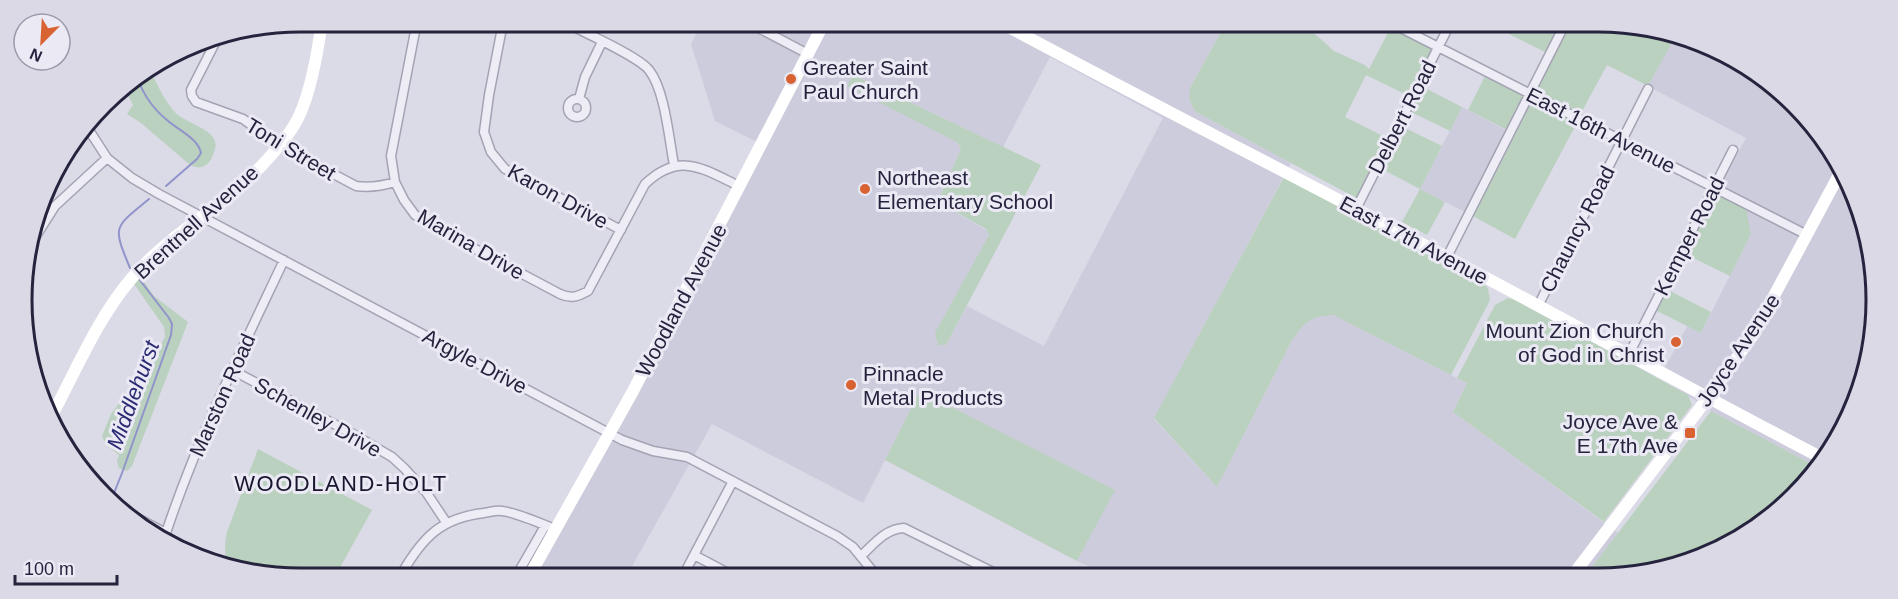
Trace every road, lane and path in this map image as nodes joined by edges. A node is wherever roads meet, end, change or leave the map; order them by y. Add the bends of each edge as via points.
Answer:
1 (321, 32) edge
2 (415, 32) edge
3 (501, 32) edge
4 (583, 32) edge
5 (766, 32) edge
6 (819, 32) edge
7 (1019, 32) edge
8 (1409, 32) edge
9 (1446, 32) edge
10 (1561, 32) edge
11 (602, 42) junction
12 (213, 46) edge
13 (1438, 47) junction
14 (808, 54) junction
15 (1648, 89) dead end
16 (1530, 94) junction
17 (579, 99) dead end
18 (90, 132) edge
19 (1622, 141) junction
20 (279, 145) junction
21 (1732, 150) dead end
22 (107, 158) junction
23 (674, 165) junction
24 (1837, 178) edge
25 (394, 182) junction
26 (740, 186) junction
27 (1714, 187) junction
28 (1356, 209) junction
29 (202, 216) junction
30 (42, 226) edge
31 (621, 230) junction
32 (1807, 235) junction
33 (1447, 257) junction
34 (284, 260) junction
35 (1538, 306) junction
36 (1629, 354) junction
37 (232, 370) junction
38 (1708, 397) junction
39 (55, 409) edge
40 (610, 433) junction
41 (1816, 455) edge
42 (733, 481) junction
43 (446, 522) junction
44 (550, 527) junction
45 (167, 533) edge
46 (694, 555) junction
47 (861, 556) junction
48 (405, 568) edge
49 (521, 568) edge
50 (533, 568) edge
51 (687, 568) edge
52 (719, 568) edge
53 (870, 568) edge
54 (985, 568) edge
55 (1578, 568) edge

1 - 20 street, Brentnell Avenue via 300,115
2 - 25 street, Marina Drive via 391,156
3 - 31 street, Karon Drive via 484,132 490,152 505,169
4 - 11 street
5 - 14 street
6 - 14 street, Woodland Avenue
7 - 28 street, East 17th Avenue
8 - 13 street, East 16th Avenue
9 - 13 street, Delbert Road
10 - 16 street
11 - 17 street
11 - 23 street via 649,69 660,88
12 - 20 street, Toni Street via 193,84 192,96 203,106 243,119
13 - 16 street, East 16th Avenue
13 - 28 street, Delbert Road
14 - 26 street, Woodland Avenue
15 - 19 street, Chauncy Road
16 - 19 street, East 16th Avenue
16 - 33 street
18 - 22 street, Argyle Drive
19 - 27 street, East 16th Avenue
19 - 35 street, Chauncy Road
20 - 25 street, Toni Street via 356,186
20 - 29 street, Brentnell Avenue via 241,187
21 - 27 street, Kemper Road
22 - 29 street, Argyle Drive via 132,177
22 - 30 street via 55,206
23 - 26 street via 702,168
23 - 31 street via 645,184
24 - 32 street, Joyce Avenue
25 - 31 street, Marina Drive via 415,215 568,298 588,291
26 - 40 street, Woodland Avenue
27 - 32 street, East 16th Avenue
27 - 36 street, Kemper Road
28 - 33 street, East 17th Avenue
29 - 34 street, Argyle Drive
29 - 39 street, Brentnell Avenue via 145,264 114,301
32 - 38 street, Joyce Avenue via 1753,335
33 - 35 street, East 17th Avenue
34 - 37 street, Marston Road
34 - 40 street, Argyle Drive
35 - 36 street, East 17th Avenue
36 - 38 street, East 17th Avenue
37 - 43 street, Schenley Drive via 392,457 426,492
37 - 45 street, Marston Road via 182,485
38 - 41 street, East 17th Avenue
38 - 55 street, Joyce Avenue
40 - 42 street, Argyle Drive via 652,451 687,458
40 - 44 street, Woodland Avenue
42 - 46 street
42 - 47 street, Argyle Drive via 837,536
43 - 44 street via 469,514 503,511
43 - 48 street via 430,534
44 - 49 street
44 - 50 street, Woodland Avenue
46 - 51 street
46 - 52 street
47 - 53 street, Argyle Drive
47 - 54 street via 886,533 904,528

